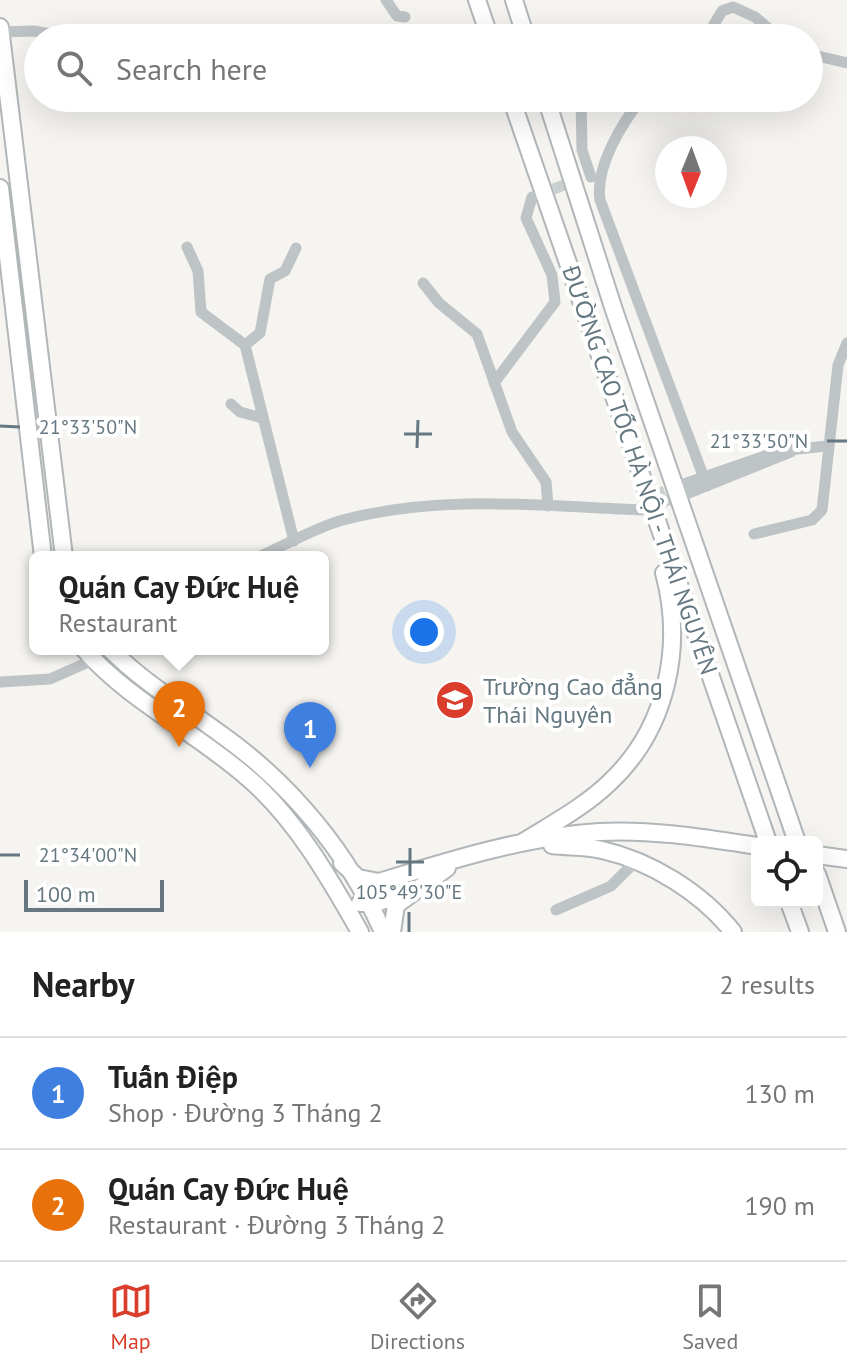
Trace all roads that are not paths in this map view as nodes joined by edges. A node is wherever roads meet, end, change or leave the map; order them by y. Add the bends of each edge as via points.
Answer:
1 (386, 0) edge
2 (477, 0) edge
3 (514, 0) edge
4 (405, 17) dead end
5 (485, 24) edge
6 (522, 24) edge
7 (714, 24) edge
8 (763, 24) edge
9 (0, 30) edge
10 (24, 31) edge
11 (823, 57) edge
12 (847, 63) edge
13 (516, 112) edge
14 (550, 112) edge
15 (581, 112) edge
16 (631, 112) edge
17 (591, 177) junction
18 (0, 188) edge
19 (532, 197) dead end
20 (187, 247) dead end
21 (296, 248) dead end
22 (423, 283) dead end
23 (7, 296) edge
24 (588, 318) junction
25 (847, 343) edge
26 (245, 345) junction
27 (494, 383) junction
28 (231, 404) dead end
29 (262, 418) junction
30 (827, 446) junction
31 (706, 481) junction
32 (683, 490) tunnel mouth
33 (548, 506) junction
34 (640, 506) tunnel mouth
35 (59, 520) junction
36 (41, 523) junction
37 (754, 534) dead end
38 (294, 541) junction
39 (43, 551) edge
40 (63, 551) edge
41 (272, 551) edge
42 (87, 655) edge
43 (90, 655) edge
44 (117, 655) edge
45 (0, 682) edge
46 (745, 691) junction
47 (766, 836) edge
48 (795, 836) edge
49 (804, 836) edge
50 (523, 842) junction
51 (751, 845) edge
52 (823, 856) edge
53 (847, 859) edge
54 (455, 862) junction
55 (635, 862) junction
56 (342, 863) junction
57 (324, 873) junction
58 (402, 875) junction
59 (412, 891) junction
60 (823, 891) edge
61 (369, 904) junction
62 (791, 908) edge
63 (821, 908) edge
64 (556, 910) dead end
65 (360, 932) edge
66 (368, 932) edge
67 (383, 932) edge
68 (392, 932) edge
69 (733, 932) edge
70 (800, 932) edge
71 (829, 932) edge
72 (837, 932) edge

1 - 4 street via 397,16
2 - 5 highway
3 - 6 highway
7 - 8 street via 722,11 733,7
9 - 10 street
9 - 35 highway
11 - 12 street
13 - 24 highway, ĐƯỜNG CAO TỐC HÀ NỘI - THÁI NGUYÊN
14 - 46 highway, ĐƯỜNG CAO TỐC HÀ NỘI - THÁI NGUYÊN
15 - 17 street via 582,150
16 - 17 street
17 - 31 street
18 - 23 highway
19 - 27 street via 526,218 552,275 555,302
20 - 26 street via 198,271 201,312
21 - 26 street via 285,271 270,279 260,333
22 - 27 street via 477,334
23 - 36 highway
24 - 47 highway, ĐƯỜNG CAO TỐC HÀ NỘI - THÁI NGUYÊN
24 - 50 highway via 671,598 669,678 645,739 612,781
25 - 30 street via 840,354
26 - 29 street
27 - 33 street via 512,432 546,482
28 - 29 street
29 - 38 street
30 - 31 street via 779,451
30 - 37 street via 822,510 812,520
31 - 32 street
33 - 34 street
33 - 38 street via 419,506 340,521
35 - 36 highway
35 - 40 highway
36 - 39 highway
38 - 41 street
42 - 45 street via 50,679
43 - 57 highway via 249,778
44 - 56 highway via 280,781
46 - 48 highway, ĐƯỜNG CAO TỐC HÀ NỘI - THÁI NGUYÊN
46 - 49 highway
50 - 51 highway via 599,832 670,834
50 - 54 highway
50 - 55 highway via 602,850
52 - 53 highway
54 - 58 highway
54 - 59 highway
55 - 64 street via 611,886
55 - 69 highway via 658,870 705,903
56 - 58 highway via 369,882
56 - 61 highway
57 - 61 highway via 350,898
57 - 65 highway
58 - 61 highway via 377,890
59 - 61 highway
59 - 68 highway via 396,905
60 - 72 highway
61 - 66 highway
61 - 67 highway
62 - 70 highway
63 - 71 highway

